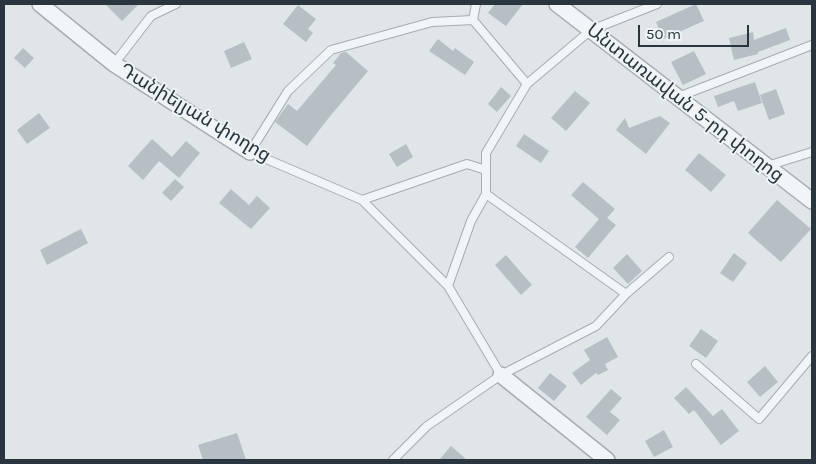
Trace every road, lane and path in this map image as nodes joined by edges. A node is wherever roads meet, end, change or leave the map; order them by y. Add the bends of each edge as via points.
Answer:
1 (40, 4) edge
2 (176, 4) edge
3 (476, 4) edge
4 (557, 4) edge
5 (657, 4) edge
6 (473, 20) junction
7 (591, 30) junction
8 (812, 45) edge
9 (114, 64) junction
10 (527, 84) junction
11 (678, 97) junction
12 (250, 152) junction
13 (812, 152) edge
14 (767, 166) junction
15 (486, 170) junction
16 (486, 194) junction
17 (362, 200) junction
18 (812, 201) edge
19 (669, 257) dead end
20 (448, 286) junction
21 (626, 294) junction
22 (812, 356) edge
23 (696, 364) dead end
24 (501, 375) junction
25 (393, 460) edge
26 (607, 460) edge

1 - 9 street, Դանիելյան փողոց
2 - 9 lane via 151,16
3 - 6 lane
4 - 7 street, Անտառավան 5-րդ փողոց
5 - 7 lane
6 - 10 lane
6 - 12 lane via 432,22 331,50 288,91
7 - 10 lane
7 - 11 street, Անտառավան 5-րդ փողոց
8 - 11 lane
9 - 12 street, Դանիելյան փողոց
10 - 15 lane via 486,153
11 - 14 street, Անտառավան 5-րդ փողոց
12 - 17 lane, Դանիելյան փողոց
13 - 14 lane
14 - 18 street, Անտառավան 5-րդ փողոց
15 - 16 lane
15 - 17 lane via 467,164
16 - 20 lane via 470,221
16 - 21 lane
17 - 20 lane, Դանիելյան փողոց
19 - 21 lane
20 - 24 lane, Դանիելյան փողոց
21 - 24 lane via 596,326
22 - 23 lane via 759,419
24 - 25 lane via 427,426
24 - 26 street, Դանիելյան փողոց

